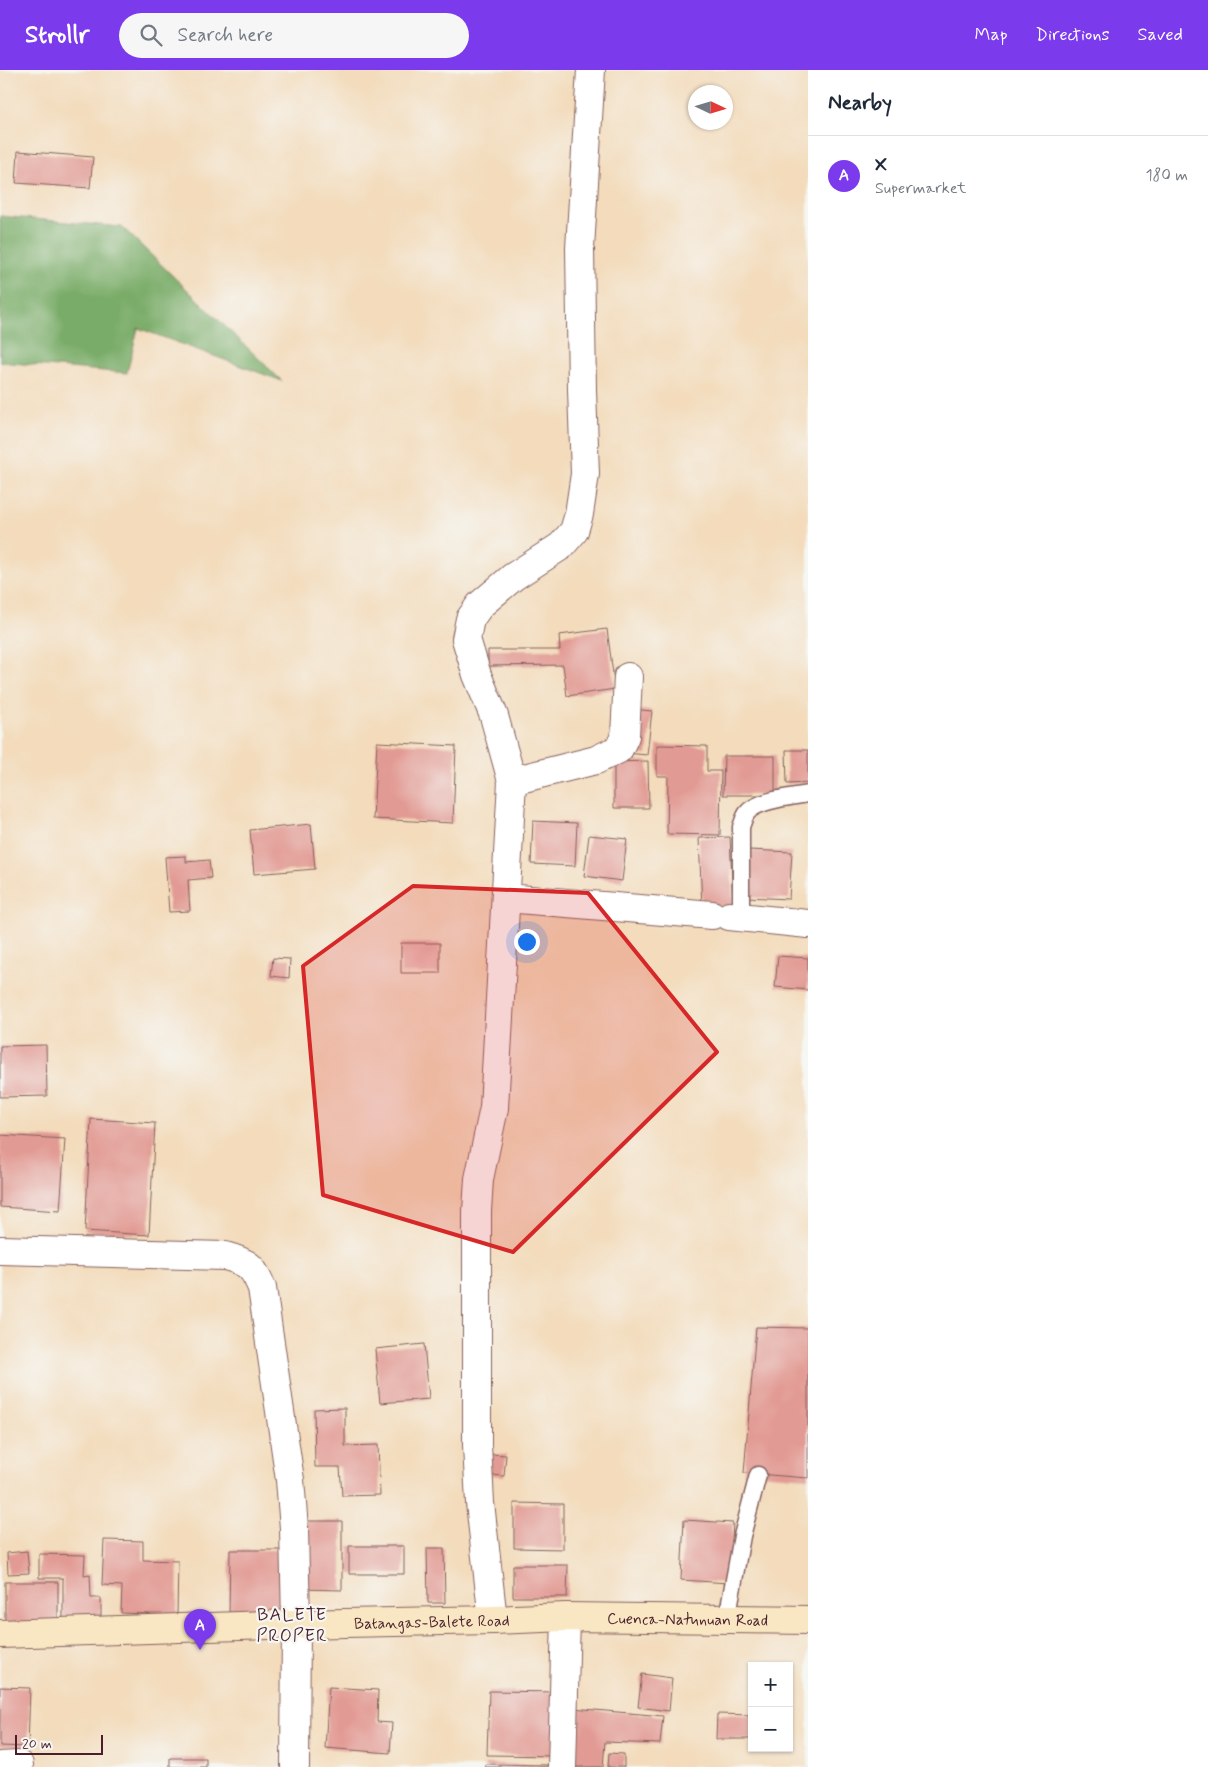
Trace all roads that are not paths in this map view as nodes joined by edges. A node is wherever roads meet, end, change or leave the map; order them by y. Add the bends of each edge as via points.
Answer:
1 (591, 70) edge
2 (628, 677) dead end
3 (512, 781) junction
4 (808, 794) edge
5 (506, 898) junction
6 (727, 916) junction
7 (808, 924) edge
8 (0, 1250) edge
9 (758, 1475) dead end
10 (566, 1617) junction
11 (727, 1619) junction
12 (493, 1620) junction
13 (808, 1620) edge
14 (296, 1624) junction
15 (0, 1634) edge
16 (295, 1767) edge
17 (562, 1767) edge

1 - 3 street via 580,248 584,474 579,514 574,531 561,546 513,576 480,605 470,619 466,639 494,716
2 - 3 street via 625,736 619,749 596,760
3 - 5 street
4 - 6 lane via 758,805 744,817
5 - 6 street
5 - 12 street via 494,1108 480,1179 476,1230 477,1437 480,1503
6 - 7 street
8 - 14 street via 225,1256 240,1260 255,1270 262,1288 290,1480
9 - 11 lane via 742,1536
10 - 11 main road, Cuenca-Natunuan Road
10 - 12 main road, Batangas-Balete Road
10 - 17 street
11 - 13 main road, Cuenca-Natunuan Road
12 - 14 main road, Batangas-Balete Road
14 - 15 main road, Batangas-Balete Road
14 - 16 street

